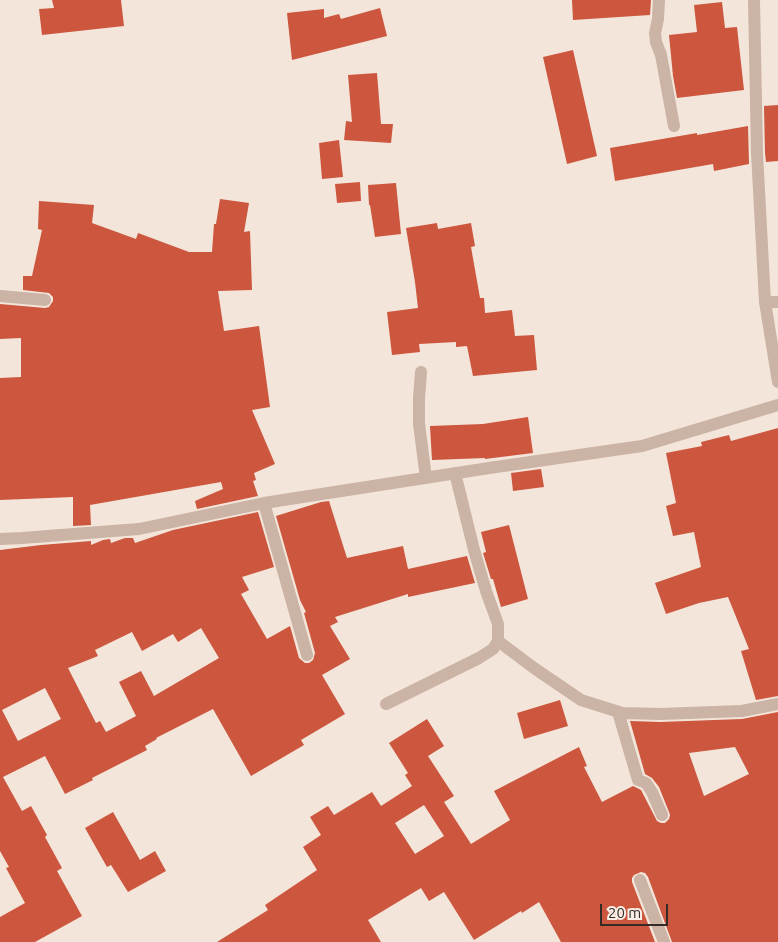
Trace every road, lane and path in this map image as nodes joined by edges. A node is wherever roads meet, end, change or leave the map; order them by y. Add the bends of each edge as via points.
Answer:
1 (659, 0) edge
2 (754, 0) edge
3 (674, 126) dead end
4 (0, 296) edge
5 (45, 300) dead end
6 (765, 302) junction
7 (778, 302) edge
8 (421, 372) dead end
9 (778, 382) edge
10 (778, 405) edge
11 (456, 473) junction
12 (426, 478) junction
13 (264, 503) junction
14 (0, 539) edge
15 (498, 641) junction
16 (307, 655) dead end
17 (386, 704) dead end
18 (778, 704) edge
19 (618, 712) junction
20 (662, 815) dead end
21 (640, 880) dead end
22 (664, 942) edge

1 - 3 street via 656,42
2 - 6 street via 757,153
4 - 5 street
6 - 7 street
6 - 9 street
8 - 12 street via 419,424
10 - 11 street via 642,446
11 - 12 street
11 - 15 street via 474,550 498,624
12 - 13 street
13 - 14 street via 139,529
13 - 16 street
15 - 17 street via 493,649 479,658
15 - 19 street via 581,700
18 - 19 street via 742,711
19 - 20 street via 638,780 646,783
21 - 22 street

